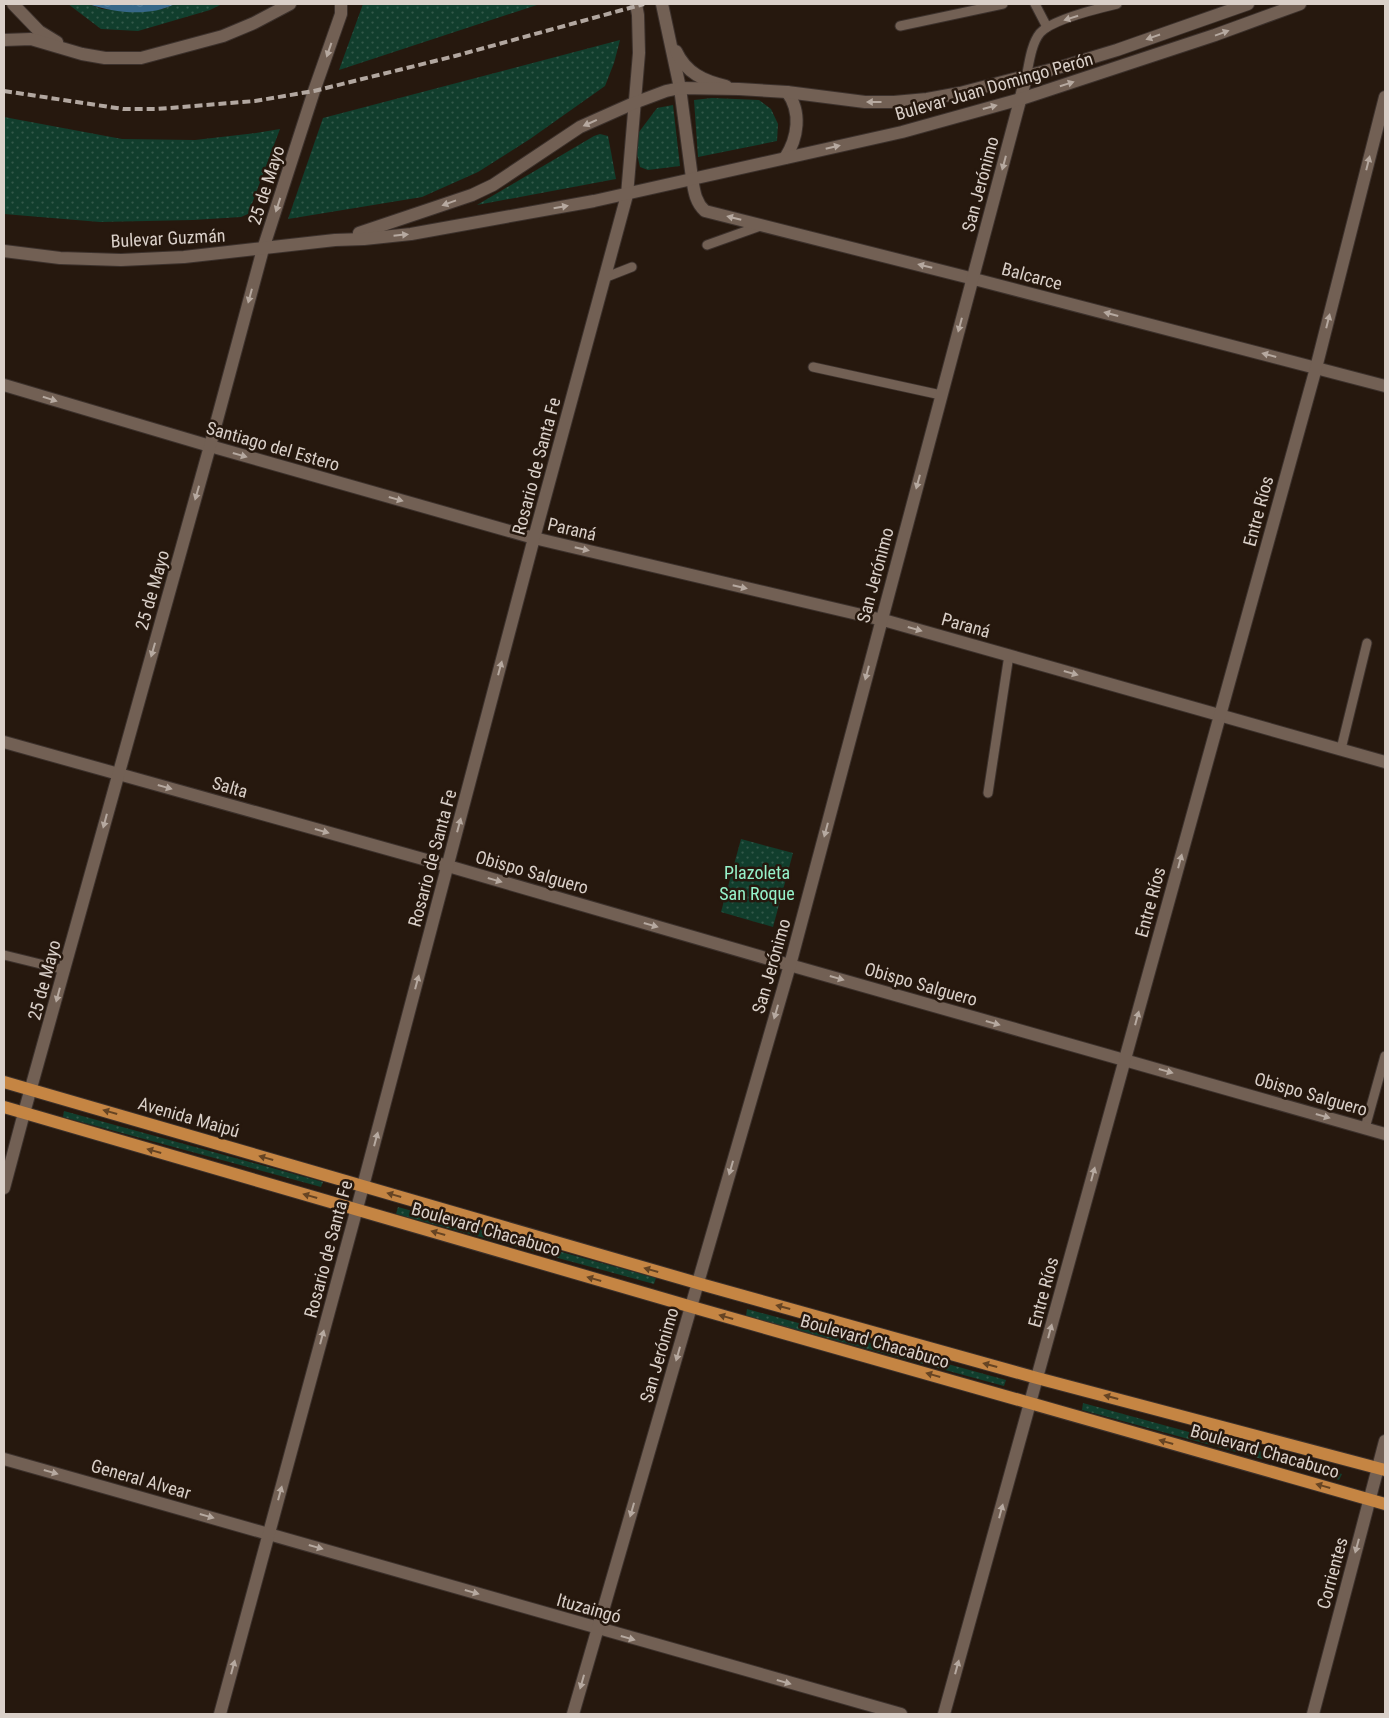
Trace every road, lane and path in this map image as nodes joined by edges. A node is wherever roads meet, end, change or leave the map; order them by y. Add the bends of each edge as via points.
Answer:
1 (13, 4) edge
2 (290, 4) edge
3 (342, 4) edge
4 (636, 4) edge
5 (662, 4) edge
6 (1003, 4) edge
7 (1035, 4) edge
8 (1117, 4) edge
9 (1248, 4) edge
10 (1300, 4) edge
11 (900, 26) dead end
12 (1047, 27) junction
13 (668, 32) junction
14 (4, 40) edge
15 (82, 54) junction
16 (1026, 78) junction
17 (680, 88) junction
18 (739, 89) junction
19 (787, 92) junction
20 (1385, 98) edge
21 (1021, 99) junction
22 (634, 103) junction
23 (785, 158) junction
24 (692, 178) junction
25 (627, 195) junction
26 (763, 225) junction
27 (334, 240) junction
28 (707, 245) dead end
29 (263, 249) junction
30 (4, 251) edge
31 (632, 267) dead end
32 (604, 278) junction
33 (972, 278) junction
34 (813, 367) dead end
35 (1316, 368) junction
36 (4, 385) edge
37 (1385, 386) edge
38 (941, 396) junction
39 (210, 446) junction
40 (534, 538) junction
41 (882, 620) junction
42 (1367, 643) dead end
43 (1009, 655) junction
44 (1220, 714) junction
45 (4, 742) edge
46 (1341, 749) junction
47 (1385, 762) edge
48 (118, 774) junction
49 (988, 794) dead end
50 (448, 866) junction
51 (4, 955) edge
52 (790, 965) junction
53 (64, 970) junction
54 (1385, 1056) edge
55 (1125, 1060) junction
56 (4, 1082) edge
57 (32, 1090) junction
58 (4, 1108) edge
59 (24, 1113) junction
60 (1365, 1128) junction
61 (1385, 1134) edge
62 (364, 1186) junction
63 (4, 1188) edge
64 (357, 1209) junction
65 (698, 1284) junction
66 (692, 1307) junction
67 (1037, 1378) junction
68 (1030, 1403) junction
69 (1385, 1441) edge
70 (4, 1459) edge
71 (1381, 1469) edge
72 (1370, 1499) junction
73 (1385, 1504) edge
74 (269, 1533) junction
75 (597, 1629) junction
76 (220, 1714) edge
77 (573, 1714) edge
78 (901, 1714) edge
79 (944, 1714) edge
80 (1313, 1714) edge

1 - 15 street via 39,31
2 - 15 street via 223,36 162,53 121,59
3 -> 29 street, 25 de Mayo
4 - 22 street, Rosario de Santa Fe via 639,53
5 - 13 street
6 - 11 lane
7 - 12 lane
8 -> 12 lane
9 -> 16 street, Bulevar Juan Domingo Perón
21 -> 10 street, Bulevar Juan Domingo Perón
12 - 16 lane via 1036,41
13 - 17 street
13 - 18 street via 680,60 690,71 701,79
14 - 15 street via 31,39
16 -> 19 street, Bulevar Juan Domingo Perón via 960,93 894,102 865,102
16 - 21 street, San Jerónimo
17 - 18 street, Bulevar Juan Domingo Perón
17 - 22 street, Bulevar Juan Domingo Perón
17 - 24 street
18 - 19 street, Bulevar Juan Domingo Perón
19 - 23 street via 792,99 797,123 796,136
35 -> 20 street, Entre Ríos
23 -> 21 street, Bulevar Juan Domingo Perón via 902,132
21 -> 33 street, San Jerónimo
22 - 25 street, Rosario de Santa Fe
22 -> 27 street, Bulevar Guzmán via 580,127 493,185 472,195
23 - 24 street, Bulevar Juan Domingo Perón
24 - 25 street, Bulevar Juan Domingo Perón
26 -> 24 street, Balcarce via 704,210 695,196
27 -> 25 street, Bulevar Guzmán via 411,234
25 - 32 street, Rosario de Santa Fe
26 - 28 lane
33 -> 26 street, Balcarce
27 - 29 street, Bulevar Guzmán
29 - 30 street, Bulevar Guzmán via 121,260 60,258
29 -> 39 street, 25 de Mayo
31 - 32 lane
32 - 40 street, Rosario de Santa Fe
35 -> 33 street, Balcarce
33 -> 38 street, San Jerónimo
34 - 38 lane
35 - 37 street, Balcarce
35 - 44 street, Entre Ríos
36 -> 39 street, Santiago del Estero
38 -> 41 street, San Jerónimo
39 -> 40 street, Santiago del Estero
39 -> 48 street, 25 de Mayo
40 -> 41 street, Paraná
50 -> 40 street, Rosario de Santa Fe
41 -> 43 street, Paraná
41 -> 52 street, San Jerónimo
42 - 46 lane
43 -> 44 street, Paraná
43 - 49 lane
44 - 46 street, Paraná
55 -> 44 street, Entre Ríos
45 - 48 street, Salta
46 - 47 street, Paraná
48 -> 50 street, Salta
48 -> 53 street, 25 de Mayo
50 -> 52 street, Obispo Salguero
62 -> 50 street, Rosario de Santa Fe
51 - 53 lane
52 -> 55 street, Obispo Salguero
52 -> 65 street, San Jerónimo
53 -> 57 street, 25 de Mayo
54 - 60 lane
55 -> 60 street, Obispo Salguero
67 -> 55 street, Entre Ríos
56 - 57 main road, Avenida Maipú
57 - 59 street, 25 de Mayo
62 -> 57 main road, Avenida Maipú
58 - 59 main road
59 - 63 street, 25 de Mayo
64 -> 59 main road
60 - 61 street, Obispo Salguero
62 - 64 street, Rosario de Santa Fe
65 -> 62 main road, Boulevard Chacabuco
66 -> 64 main road, Boulevard Chacabuco
74 -> 64 street, Rosario de Santa Fe
65 - 66 street, San Jerónimo
67 -> 65 main road, Boulevard Chacabuco
68 -> 66 main road, Boulevard Chacabuco
66 -> 75 street, San Jerónimo
67 - 68 street, Entre Ríos
71 -> 67 main road, Boulevard Chacabuco
72 -> 68 main road, Boulevard Chacabuco
79 -> 68 street, Entre Ríos
69 - 71 street, Corrientes
70 -> 74 street, General Alvear
71 - 72 street, Corrientes
72 - 73 main road, Boulevard Chacabuco
72 -> 80 street, Corrientes
74 -> 75 street, Ituzaingó
76 -> 74 street, Rosario de Santa Fe
75 -> 77 street, San Jerónimo
75 -> 78 street, Ituzaingó

